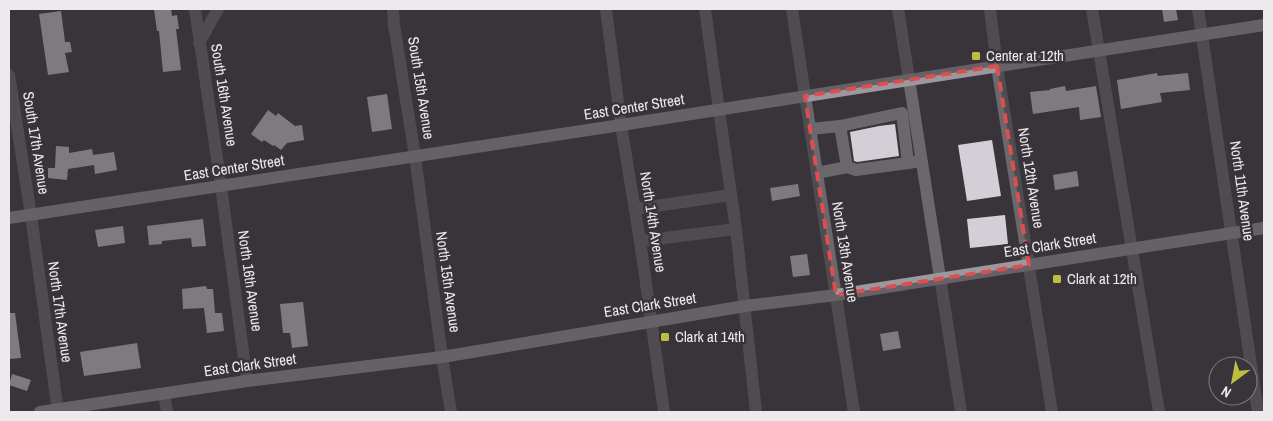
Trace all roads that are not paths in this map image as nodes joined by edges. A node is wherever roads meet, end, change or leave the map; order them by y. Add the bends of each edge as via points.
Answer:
1 (195, 9) edge
2 (218, 9) edge
3 (393, 9) edge
4 (606, 9) edge
5 (705, 9) edge
6 (792, 9) edge
7 (898, 9) edge
8 (990, 9) edge
9 (1092, 9) edge
10 (1198, 9) edge
11 (1264, 25) edge
12 (1202, 35) junction
13 (199, 43) junction
14 (1099, 51) junction
15 (997, 66) junction
16 (9, 76) edge
17 (909, 80) junction
18 (805, 96) junction
19 (718, 110) junction
20 (621, 125) junction
21 (840, 126) junction
22 (810, 129) junction
23 (415, 156) junction
24 (915, 162) junction
25 (847, 167) junction
26 (817, 173) junction
27 (221, 186) junction
28 (731, 195) junction
29 (635, 209) junction
30 (30, 215) junction
31 (9, 218) edge
32 (1264, 228) edge
33 (736, 229) junction
34 (1232, 233) junction
35 (640, 241) junction
36 (1132, 248) junction
37 (1029, 265) junction
38 (940, 279) junction
39 (836, 295) junction
40 (745, 306) junction
41 (650, 321) junction
42 (442, 357) junction
43 (247, 381) junction
44 (164, 394) junction
45 (58, 411) edge
46 (40, 412) edge
47 (167, 412) edge
48 (451, 412) edge
49 (664, 412) edge
50 (756, 412) edge
51 (854, 412) edge
52 (961, 412) edge
53 (1052, 412) edge
54 (1159, 412) edge
55 (1258, 412) edge

1 - 13 street, South 16th Avenue
2 - 13 street
3 - 23 street, South 15th Avenue
4 - 20 street, North 14th Avenue
5 - 19 street
6 - 18 street, North 13th Avenue
7 - 17 street
8 - 15 street, North 12th Avenue
9 - 14 street
10 - 12 street, North 11th Avenue
11 - 12 main road, East Center Street
12 - 14 main road, East Center Street
12 - 34 street, North 11th Avenue
13 - 27 street, South 16th Avenue
14 - 15 main road, East Center Street
14 - 36 street
15 - 17 main road, East Center Street
15 - 37 street, North 12th Avenue
16 - 30 street, South 17th Avenue
17 - 18 main road, East Center Street
17 - 24 street
18 - 19 main road, East Center Street
18 - 22 street, North 13th Avenue
19 - 20 main road, East Center Street
19 - 28 street
20 - 23 main road, East Center Street
20 - 29 street, North 14th Avenue
21 - 22 street
21 - 24 street via 902,113
21 - 25 street
22 - 26 street, North 13th Avenue
23 - 27 main road, East Center Street
23 - 42 street, North 15th Avenue
24 - 25 street via 856,170
24 - 38 street
25 - 26 street
26 - 39 street, North 13th Avenue
27 - 30 main road, East Center Street
27 - 43 street, North 16th Avenue
28 - 29 street
28 - 33 street
29 - 35 street, North 14th Avenue
30 - 31 main road, East Center Street
30 - 45 street, North 17th Avenue
32 - 34 main road, East Clark Street
33 - 35 street
33 - 40 street
34 - 36 main road, East Clark Street
34 - 55 street, North 11th Avenue
35 - 41 street, North 14th Avenue
36 - 37 main road, East Clark Street
36 - 54 street
37 - 38 main road, East Clark Street
37 - 53 street, North 12th Avenue
38 - 39 main road, East Clark Street
38 - 52 street
39 - 40 main road, East Clark Street
39 - 51 street, North 13th Avenue
40 - 41 main road, East Clark Street
40 - 50 street
41 - 42 main road, East Clark Street
41 - 49 street, North 14th Avenue
42 - 43 main road, East Clark Street
42 - 48 street, North 15th Avenue
43 - 44 main road, East Clark Street
44 - 45 main road, East Clark Street
44 - 47 street
45 - 46 main road, East Clark Street

